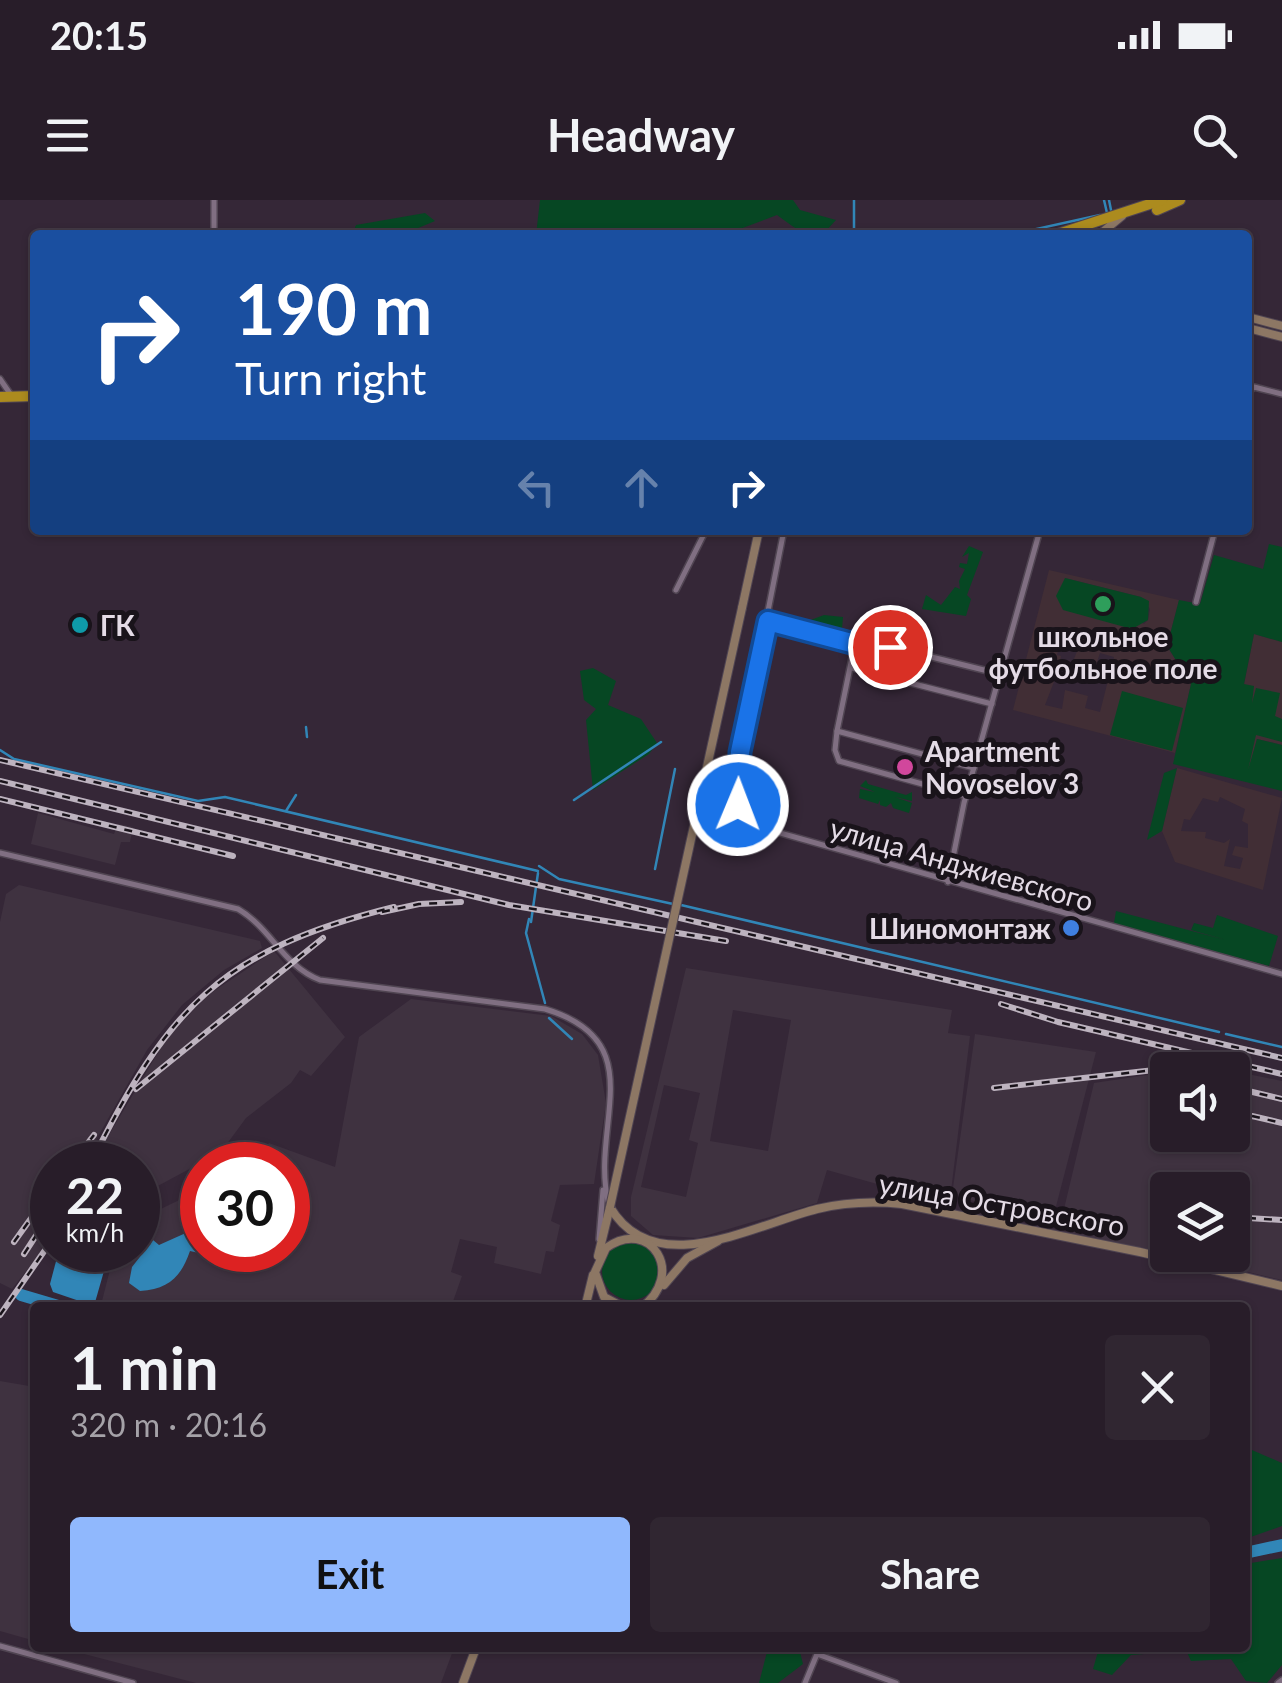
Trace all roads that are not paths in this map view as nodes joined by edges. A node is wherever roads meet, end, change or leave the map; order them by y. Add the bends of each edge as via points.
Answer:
1 (214, 200) edge
2 (1162, 200) edge
3 (1180, 200) edge
4 (1126, 214) junction
5 (214, 230) edge
6 (1072, 230) edge
7 (1103, 230) edge
8 (1252, 318) edge
9 (1282, 326) edge
10 (1252, 329) edge
11 (1282, 337) edge
12 (0, 379) edge
13 (1252, 390) edge
14 (1282, 394) edge
15 (5, 396) edge
16 (704, 535) edge
17 (758, 535) edge
18 (783, 535) edge
19 (1039, 535) edge
20 (1214, 535) edge
21 (676, 590) dead end
22 (1196, 602) dead end
23 (768, 621) junction
24 (855, 644) junction
25 (852, 668) junction
26 (1000, 674) junction
27 (992, 704) junction
28 (838, 731) junction
29 (974, 768) junction
30 (966, 796) junction
31 (0, 853) edge
32 (948, 882) junction
33 (1282, 974) edge
34 (603, 1182) junction
35 (610, 1208) junction
36 (726, 1237) junction
37 (644, 1240) junction
38 (596, 1263) junction
39 (1282, 1286) edge
40 (655, 1296) junction
41 (586, 1302) edge
42 (616, 1302) edge
43 (646, 1302) edge
44 (0, 1646) edge
45 (475, 1652) edge
46 (133, 1683) edge
47 (463, 1683) edge
48 (805, 1683) edge
49 (896, 1683) edge

1 - 5 street
2 - 4 highway
3 - 7 highway
4 - 6 highway
4 - 7 street
8 - 9 street
10 - 11 street
12 - 15 street
13 - 14 street
16 - 21 street
17 - 35 street, bridge
18 - 23 street, улица Анджиевского
19 - 26 street
20 - 22 street
23 - 24 street
23 - 32 street, улица Анджиевского via 737,768 745,818
24 - 25 street
24 - 26 street
25 - 27 street
25 - 28 street
26 - 27 street
27 - 29 street
28 - 29 street
28 - 30 street via 839,761
29 - 30 street
30 - 32 street
31 - 34 street via 238,909 254,918 292,965 320,980 572,1016 605,1050 612,1072
32 - 33 street, улица Анджиевского
34 - 35 street
34 - 38 street
35 - 37 street
35 - 38 street
36 - 37 street, улица Островского via 687,1245
36 - 39 street, улица Островского via 866,1201
36 - 40 street via 687,1258
37 - 38 street via 617,1241
37 - 40 street via 663,1268
38 - 41 street
38 - 42 street via 600,1292
40 - 43 street
44 - 46 street
45 - 47 street
48 - 49 street via 817,1654

